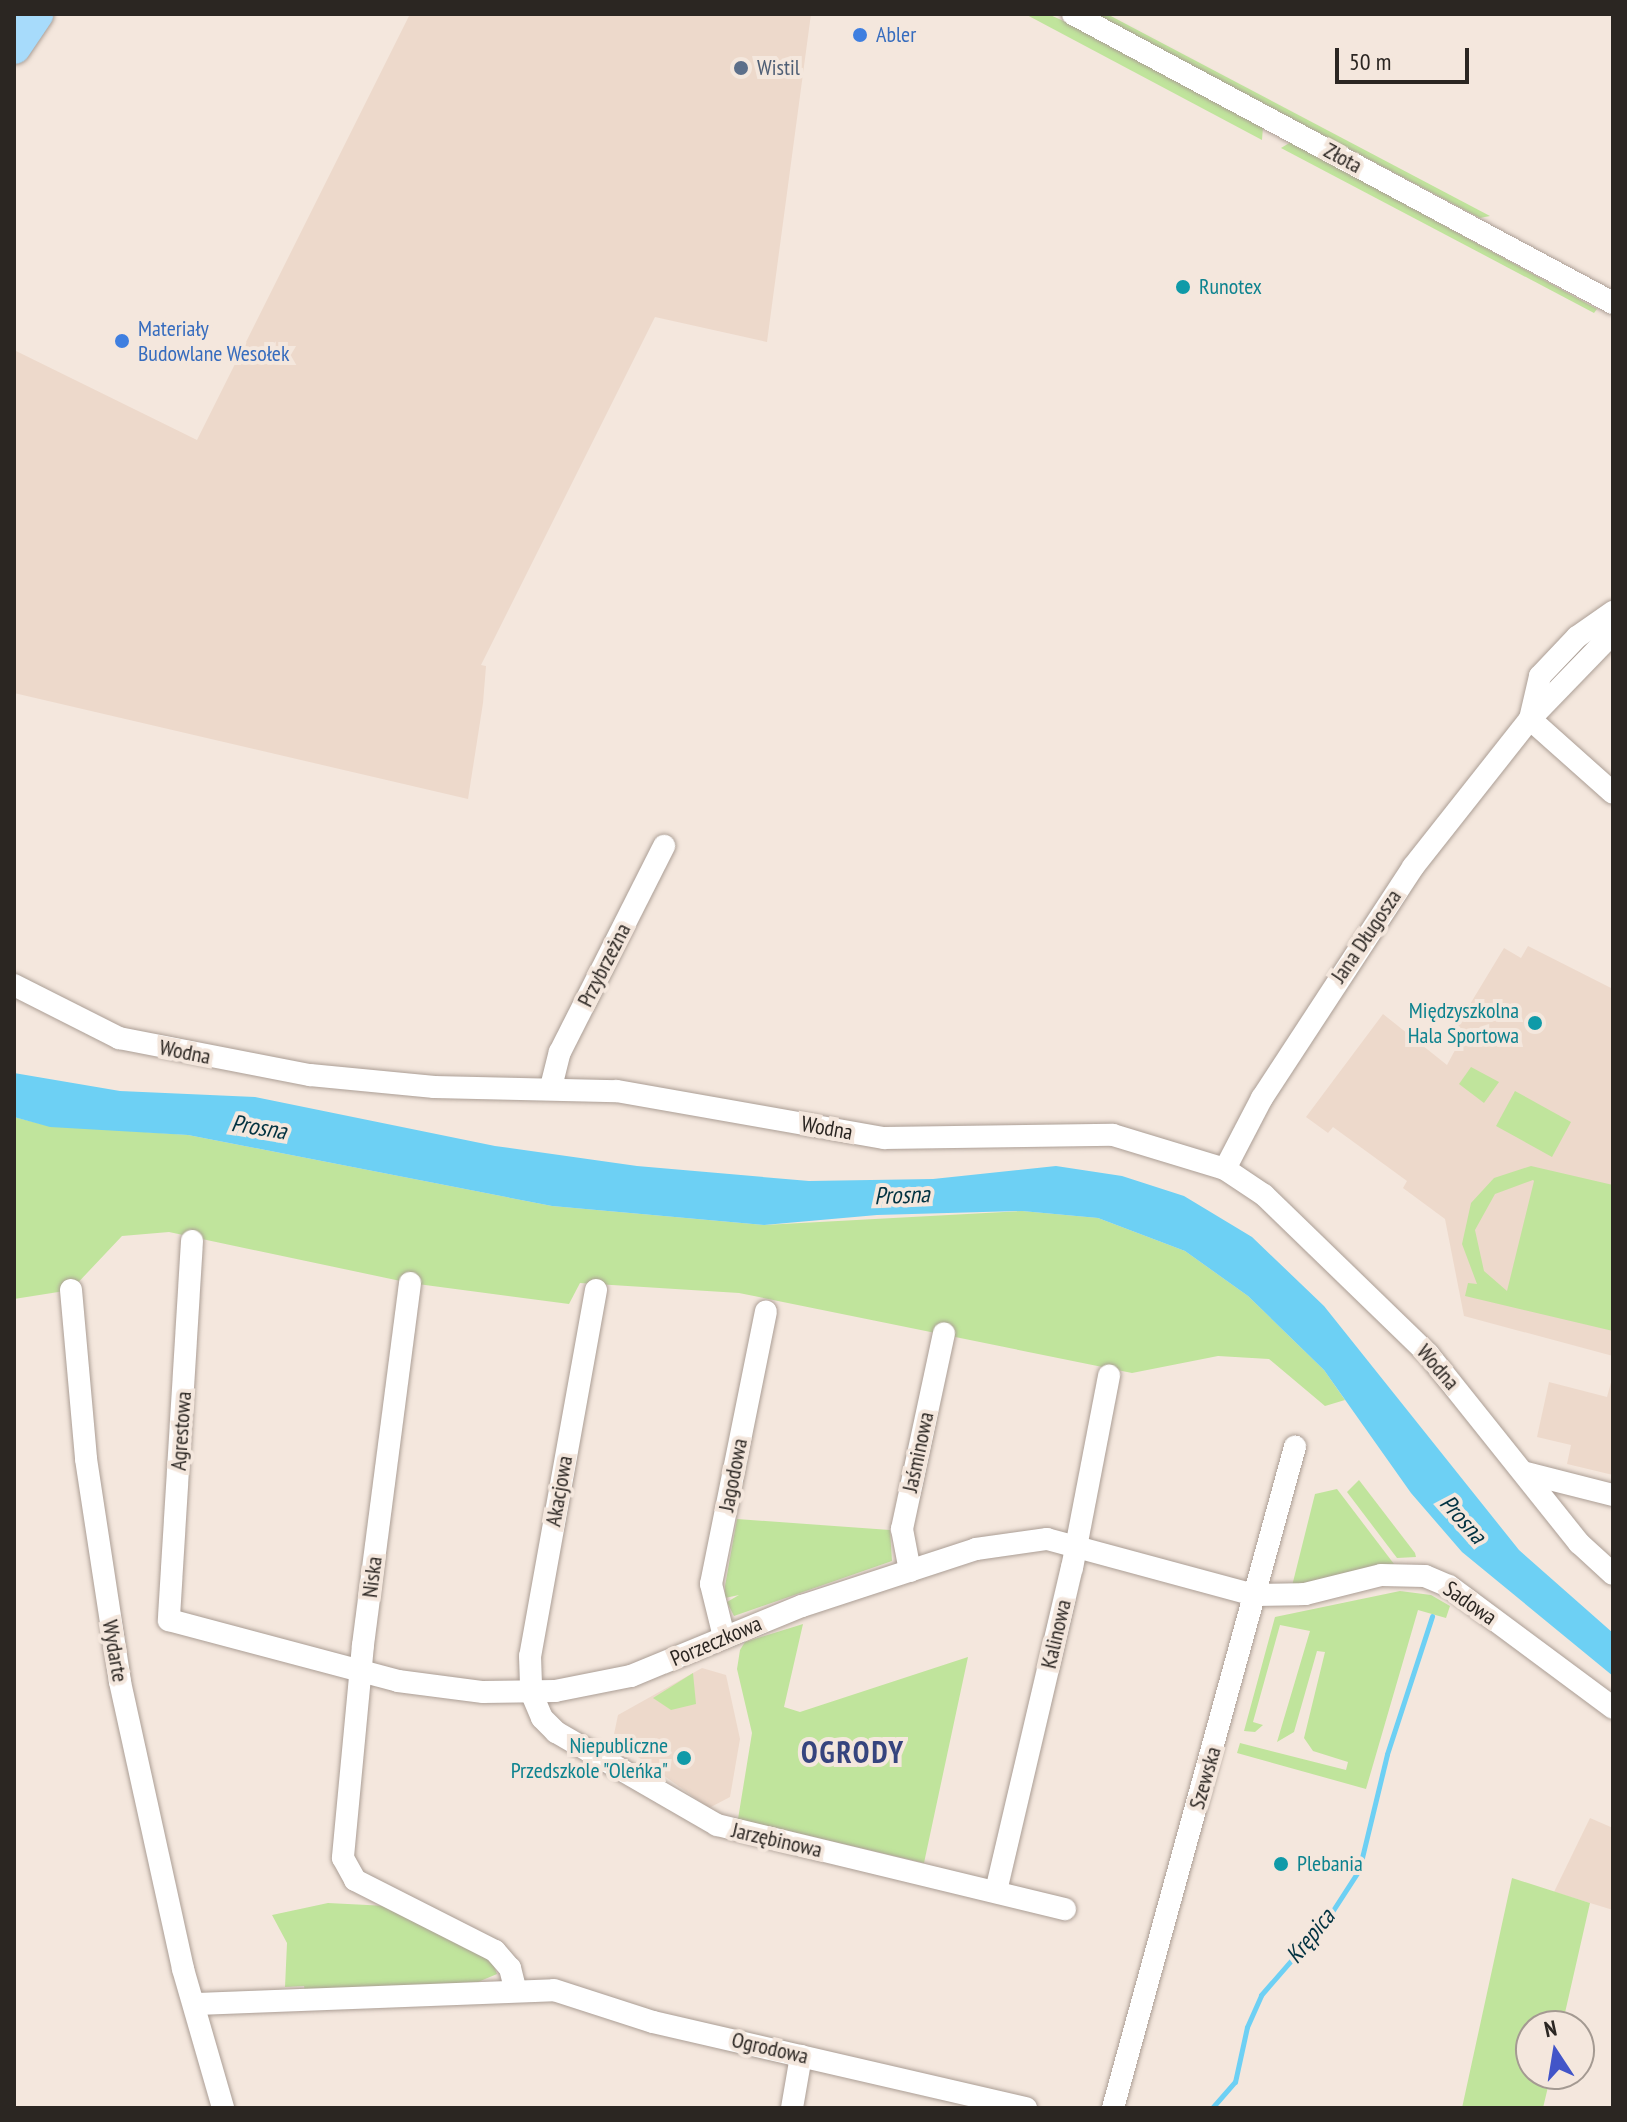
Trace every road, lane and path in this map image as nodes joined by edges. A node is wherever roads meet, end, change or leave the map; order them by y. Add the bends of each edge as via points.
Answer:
1 (36, 14) edge
2 (1073, 14) edge
3 (14, 47) edge
4 (1613, 303) edge
5 (1613, 612) edge
6 (1613, 633) edge
7 (1530, 719) junction
8 (1613, 793) edge
9 (664, 846) dead end
10 (14, 985) edge
11 (551, 1087) junction
12 (1225, 1169) junction
13 (192, 1241) dead end
14 (410, 1283) dead end
15 (71, 1290) dead end
16 (596, 1290) dead end
17 (766, 1312) dead end
18 (944, 1333) dead end
19 (1109, 1376) dead end
20 (1295, 1447) dead end
21 (1526, 1473) junction
22 (1613, 1495) edge
23 (1076, 1543) junction
24 (910, 1571) junction
25 (1613, 1574) edge
26 (1255, 1595) junction
27 (169, 1620) joint
28 (724, 1637) junction
29 (362, 1674) junction
30 (531, 1692) junction
31 (1613, 1708) edge
32 (996, 1891) junction
33 (1065, 1909) dead end
34 (515, 1988) junction
35 (197, 2004) junction
36 (801, 2056) junction
37 (223, 2108) edge
38 (792, 2108) edge
39 (1026, 2108) edge
40 (1113, 2108) edge

1 - 3 main road
2 - 4 street, Złota
5 - 7 street, Jana Długosza via 1583,632 1540,676
6 - 7 street, Jana Długosza
7 - 8 street
7 - 12 street, Jana Długosza via 1388,902 1262,1098
9 - 11 street, Przybrzeżna via 560,1052
10 - 11 street, Wodna via 119,1038 174,1051 310,1075 434,1087
11 - 12 street, Wodna via 617,1091 884,1138 1113,1135
12 - 21 street, Wodna via 1264,1195 1413,1338
13 - 27 street, Agrestowa
14 - 29 street, Niska
15 - 35 street, Wydarte via 86,1459 110,1626 183,1969
16 - 30 street, Akacjowa via 530,1656
17 - 28 street, Jagodowa via 711,1584
18 - 24 street, Jaśminowa via 902,1529
19 - 23 street, Kalinowa
20 - 26 street, Szewska
21 - 22 street
21 - 25 street, Wodna via 1579,1543
23 - 24 street, Porzeczkowa via 1012,1540
23 - 26 street, Porzeczkowa
23 - 32 street, Kalinowa
24 - 28 street, Porzeczkowa
26 - 31 street, Sadowa via 1305,1594 1381,1575 1425,1576 1449,1586
26 - 40 street, Szewska
27 - 29 street, Porzeczkowa
28 - 30 street, Porzeczkowa via 606,1683
29 - 30 street, Porzeczkowa via 437,1687
29 - 34 street, Niska via 349,1774 343,1858 347,1872 495,1951 510,1968
30 - 32 street, Jarzębinowa via 542,1718 556,1732 708,1821
32 - 33 street, Jarzębinowa
34 - 35 street, Ogrodowa
34 - 36 street, Ogrodowa via 571,1993 645,2019
35 - 37 street, Wydarte
36 - 38 street
36 - 39 street, Ogrodowa

